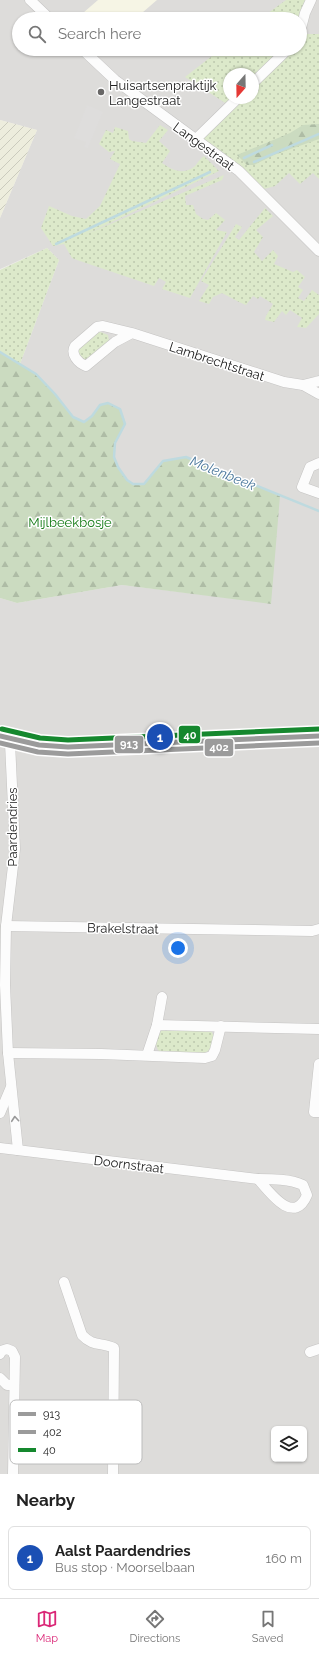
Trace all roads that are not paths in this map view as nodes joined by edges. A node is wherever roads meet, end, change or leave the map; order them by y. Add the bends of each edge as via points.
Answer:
1 (30, 0) edge
2 (311, 0) edge
3 (43, 12) edge
4 (306, 12) edge
5 (89, 56) edge
6 (281, 56) edge
7 (259, 77) edge
8 (232, 104) edge
9 (196, 140) junction
10 (319, 251) edge
11 (132, 333) junction
12 (319, 381) edge
13 (303, 385) junction
14 (319, 394) edge
15 (319, 463) edge
16 (319, 493) edge
17 (7, 736) edge
18 (319, 736) edge
19 (6, 926) junction
20 (317, 931) edge
21 (162, 997) dead end
22 (157, 1025) junction
23 (221, 1026) junction
24 (319, 1029) edge
25 (8, 1053) junction
26 (147, 1055) junction
27 (319, 1064) edge
28 (11, 1087) junction
29 (319, 1112) edge
30 (0, 1113) edge
31 (0, 1148) edge
32 (18, 1150) junction
33 (258, 1179) dead end
34 (64, 1282) dead end
35 (0, 1354) edge
36 (0, 1378) edge
37 (14, 1385) junction
38 (14, 1400) edge
39 (114, 1400) edge
40 (13, 1464) edge
41 (113, 1464) edge
42 (13, 1474) edge
43 (113, 1474) edge

1 - 3 street
2 - 4 street
5 - 9 street, Langestraat via 115,80
6 - 7 street
8 - 9 street
9 - 10 street, Langestraat via 239,171
11 - 11 street, Lambrechtstraat via 97,327 75,346 73,354 86,366 115,342
11 - 13 street, Lambrechtstraat via 284,382
12 - 13 street, Lambrechtstraat
13 - 14 street, Lambrechtstraat
15 - 16 street via 310,467 302,487
17 - 18 main road via 40,745 68,747
17 - 19 street, Paardendries via 15,848
19 - 20 street, Brakelstraat
19 - 25 street, Paardendries
21 - 22 street
22 - 23 street
22 - 26 street
23 - 24 street
23 - 26 street via 212,1056 205,1058
25 - 26 street
25 - 28 street, Paardendries
27 - 29 street via 314,1112
28 - 30 street, Paardendries
32 -> 28 street, Paardendries
31 - 32 street, Doornstraat
32 - 33 street, Doornstraat
34 - 39 street via 82,1335 88,1342 114,1348
35 - 37 street via 7,1349 15,1357
36 - 37 street via 7,1385
37 - 38 street
40 - 42 street
41 - 43 street

